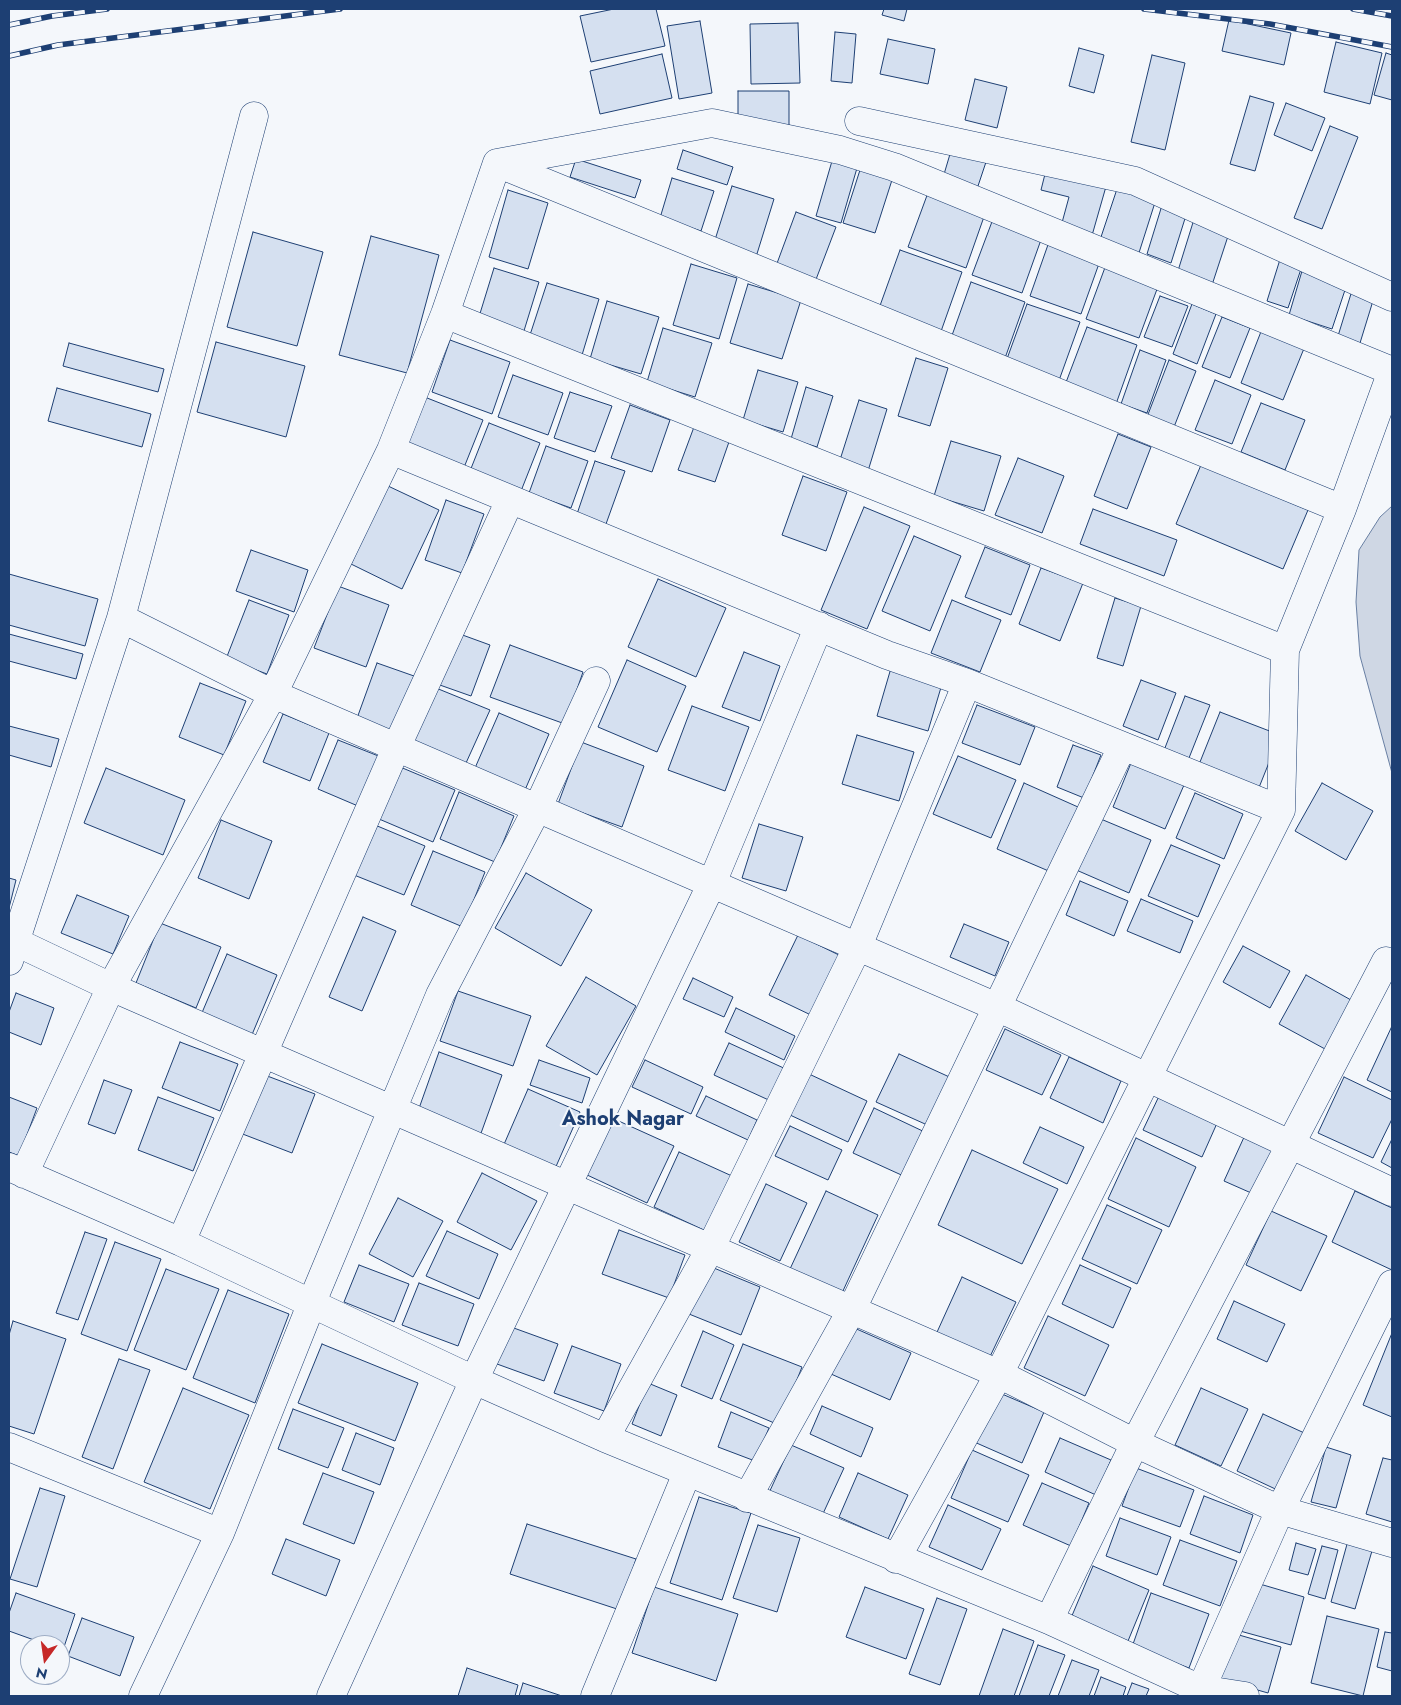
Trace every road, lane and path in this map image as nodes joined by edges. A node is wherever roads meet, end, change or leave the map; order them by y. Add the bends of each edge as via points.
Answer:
1 (254, 116) dead end
2 (860, 121) dead end
3 (497, 163) junction
4 (1392, 297) edge
5 (445, 314) junction
6 (1392, 371) edge
7 (391, 450) junction
8 (510, 500) junction
9 (1342, 509) junction
10 (121, 618) junction
11 (819, 626) junction
12 (1285, 650) junction
13 (596, 681) dead end
14 (968, 683) junction
15 (273, 694) junction
16 (398, 746) junction
17 (1122, 747) junction
18 (538, 807) junction
19 (1281, 810) junction
20 (712, 883) junction
21 (858, 946) junction
22 (12, 952) edge
23 (1386, 962) dead end
24 (111, 987) junction
25 (997, 1007) junction
26 (263, 1054) junction
27 (1148, 1077) junction
28 (393, 1109) junction
29 (1292, 1143) junction
30 (16, 1170) edge
31 (567, 1186) junction
32 (1392, 1192) edge
33 (182, 1242) junction
34 (710, 1249) junction
35 (1392, 1284) edge
36 (312, 1304) junction
37 (850, 1311) junction
38 (999, 1374) junction
39 (474, 1380) junction
40 (605, 1438) junction
41 (1135, 1443) junction
42 (9, 1447) edge
43 (687, 1473) junction
44 (747, 1498) junction
45 (1280, 1510) junction
46 (220, 1533) junction
47 (1392, 1543) edge
48 (896, 1559) junction
49 (1048, 1620) junction
50 (1199, 1692) edge
51 (142, 1696) edge
52 (331, 1696) edge
53 (595, 1696) edge
54 (1245, 1696) edge

1 - 10 street
2 - 4 street via 1135,181
3 - 5 street
3 - 6 street via 712,124 840,150 894,167
3 - 9 street
5 - 7 street
5 - 12 street
6 - 9 street
7 - 8 street
7 - 15 street
8 - 11 street
8 - 16 street
9 - 12 street
10 - 15 street
10 - 22 street
11 - 14 street via 887,655
11 - 20 street
12 - 19 street
13 - 18 street
14 - 17 street
14 - 21 street
15 - 16 street
15 - 24 street
16 - 18 street
16 - 26 street
17 - 19 street
17 - 25 street
18 - 20 street
18 - 28 street via 440,995
19 - 27 street
20 - 21 street
20 - 31 street
21 - 25 street
21 - 34 street
22 - 24 street
23 - 29 street
24 - 26 street
24 - 30 street
25 - 27 street
25 - 37 street
26 - 28 street
26 - 33 street
27 - 29 street
27 - 38 street
28 - 31 street
28 - 36 street
29 - 32 street
29 - 41 street
30 - 33 street
31 - 34 street
31 - 39 street
33 - 36 street
34 - 37 street
34 - 40 street
35 - 45 street
36 - 39 street
36 - 46 street
37 - 38 street
37 - 44 street
38 - 41 street
38 - 48 street
39 - 40 street
39 - 52 street
40 - 43 street
41 - 45 street
41 - 49 street
42 - 46 street
43 - 44 street
43 - 53 street
44 - 48 street
45 - 47 street
45 - 50 street
46 - 51 street
48 - 49 street
49 - 50 street
50 - 54 street

